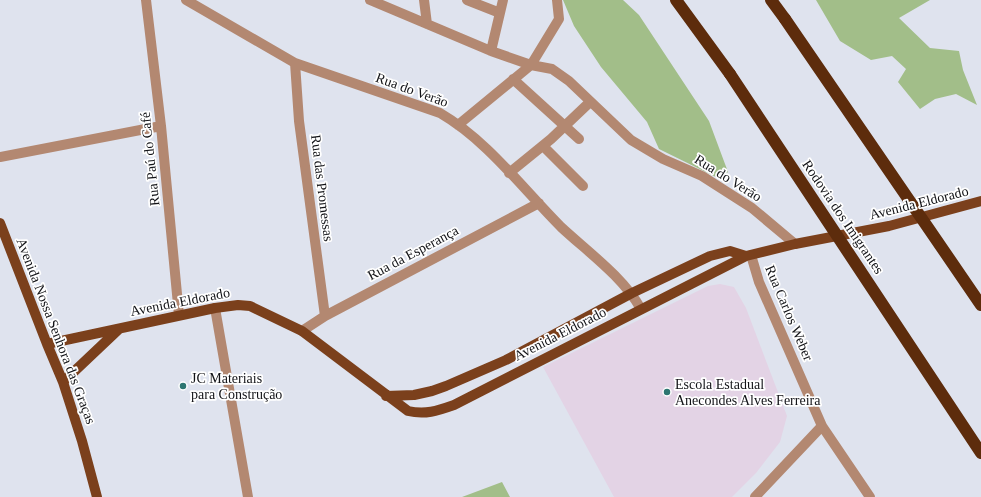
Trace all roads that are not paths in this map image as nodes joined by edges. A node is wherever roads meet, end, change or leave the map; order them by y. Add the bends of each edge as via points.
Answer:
1 (146, 0) edge
2 (186, 0) edge
3 (370, 0) edge
4 (424, 0) edge
5 (467, 0) edge
6 (503, 0) edge
7 (557, 0) edge
8 (676, 0) edge
9 (771, 0) edge
10 (500, 13) junction
11 (426, 24) junction
12 (491, 51) junction
13 (295, 63) junction
14 (531, 65) junction
15 (513, 79) junction
16 (590, 102) junction
17 (458, 125) junction
18 (161, 126) junction
19 (564, 126) junction
20 (580, 139) dead end
21 (543, 146) junction
22 (0, 157) edge
23 (509, 173) junction
24 (583, 186) dead end
25 (981, 201) edge
26 (539, 203) junction
27 (0, 223) edge
28 (795, 244) junction
29 (748, 256) junction
30 (632, 293) junction
31 (981, 306) edge
32 (215, 308) junction
33 (641, 309) junction
34 (179, 315) junction
35 (324, 316) junction
36 (119, 329) junction
37 (302, 331) junction
38 (47, 344) junction
39 (506, 360) junction
40 (513, 374) junction
41 (63, 382) junction
42 (386, 396) junction
43 (822, 426) junction
44 (981, 453) edge
45 (97, 497) edge
46 (248, 497) edge
47 (755, 497) edge
48 (870, 497) edge

1 - 18 street, Rua Paú do Café
2 - 13 street, Rua do Verão
3 - 11 street, Rua do Verão
4 - 11 street
5 - 10 street
6 - 10 street
7 - 14 street via 559,18
8 - 44 highway, Rodovia dos Imigrantes, bridge via 730,74
9 - 31 highway, bridge
10 - 12 street
11 - 12 street, Rua do Verão
12 - 14 street, Rua do Verão
13 - 17 street, Rua do Verão via 440,113
13 - 35 street, Rua das Promessas via 299,121
14 - 15 street
14 - 16 street, Rua do Verão via 552,69 569,81
15 - 17 street
15 - 19 street
16 - 19 street
16 - 28 street, Rua do Verão via 637,145 702,176 752,208
17 - 23 street, Rua do Verão via 476,139
18 - 22 street
18 - 34 street, Rua Paú do Café
19 - 20 street
19 - 21 street
21 - 23 street
21 - 24 street
23 - 26 street, Rua do Verão
25 - 28 main road, Avenida Eldorado via 889,226
26 - 30 street, Rua do Verão
26 - 35 street, Rua da Esperança
27 - 38 main road, Avenida Nossa Senhora das Graças
28 - 29 main road, Avenida Eldorado
29 - 30 main road, Avenida Eldorado via 730,250 719,253
29 - 33 main road, Avenida Eldorado
29 - 43 street, Rua Carlos Weber
30 - 33 street, Rua do Verão
30 - 39 main road, Avenida Eldorado
32 - 34 main road, Avenida Eldorado
32 - 37 main road, Avenida Eldorado via 250,306
32 - 46 street
33 - 40 main road, Avenida Eldorado
34 - 36 main road, Avenida Eldorado
35 - 37 street, Rua da Esperança
36 - 38 main road, Avenida Eldorado
36 - 41 main road, Avenida Eldorado
37 - 42 main road, Avenida Eldorado
38 - 41 main road, Avenida Nossa Senhora das Graças
39 - 40 main road
39 - 42 main road, Avenida Eldorado via 432,392
40 - 42 main road, Avenida Eldorado via 434,413 420,414 408,411
41 - 45 main road, Avenida Nossa Senhora das Graças
43 - 47 street
43 - 48 street, Rua Carlos Weber

